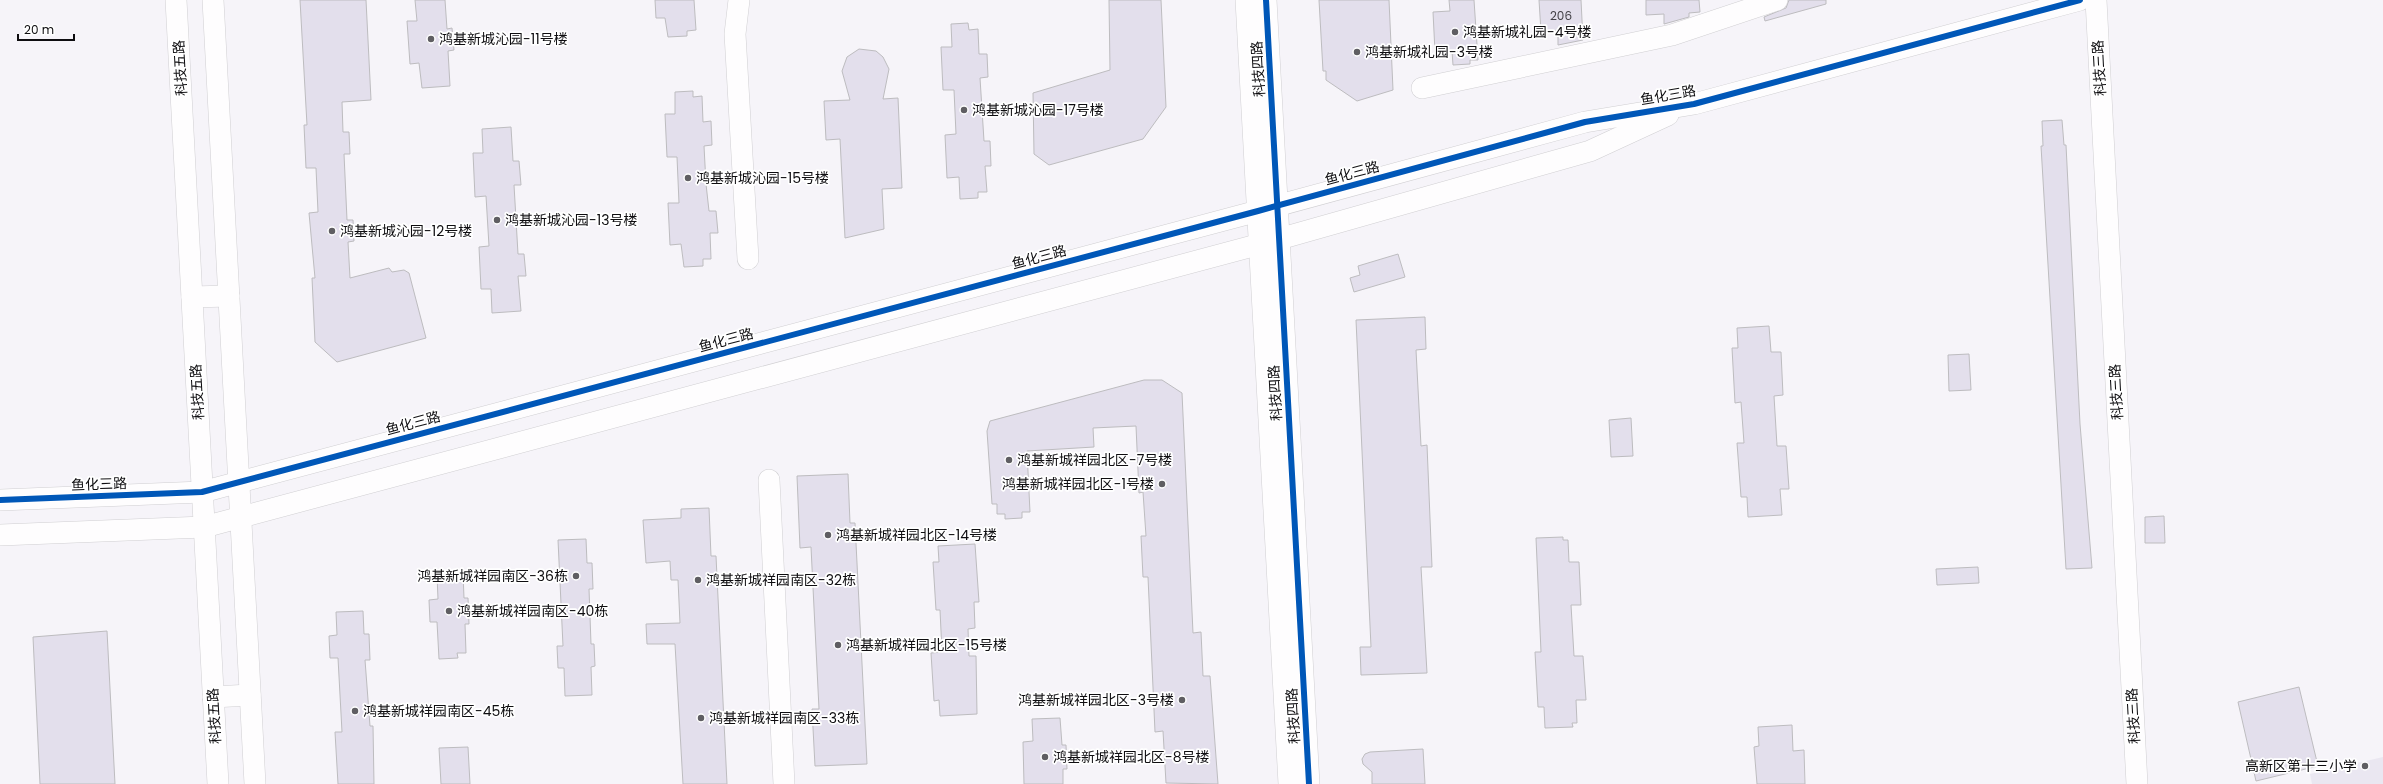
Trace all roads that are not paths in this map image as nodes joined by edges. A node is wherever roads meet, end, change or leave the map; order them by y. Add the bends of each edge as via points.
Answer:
1 (176, 0) edge
2 (213, 0) edge
3 (739, 0) edge
4 (1246, 0) edge
5 (1266, 0) edge
6 (1776, 0) edge
7 (2080, 0) edge
8 (2096, 0) edge
9 (1422, 88) dead end
10 (1694, 104) junction
11 (1267, 209) junction
12 (1269, 241) junction
13 (748, 259) dead end
14 (229, 296) junction
15 (192, 297) junction
16 (769, 480) dead end
17 (239, 482) junction
18 (202, 492) junction
19 (0, 500) edge
20 (241, 517) junction
21 (204, 527) junction
22 (0, 535) edge
23 (250, 695) junction
24 (213, 697) junction
25 (218, 784) edge
26 (255, 784) edge
27 (784, 784) edge
28 (1289, 784) edge
29 (1309, 784) edge
30 (2137, 784) edge

1 - 15 street, 科技五路
2 - 14 street
3 - 13 street via 735,34
4 - 11 street, 科技四路
5 - 11 street, 科技四路
6 - 9 street via 1672,35
7 - 10 street, 鱼化三路
8 - 30 street, 科技三路
10 - 11 street, 鱼化三路 via 1585,122
10 - 12 street, 鱼化三路 via 1590,151
11 - 12 street, 科技四路
11 - 17 street, 鱼化三路
12 - 20 street, 鱼化三路
12 - 28 street, 科技四路
12 - 29 street, 科技四路
14 - 15 street
14 - 17 street
15 - 18 street, 科技五路
16 - 27 street
17 - 18 street, 鱼化三路
17 - 20 street
18 - 19 street, 鱼化三路
18 - 21 street, 科技五路
20 - 21 street, 鱼化三路
20 - 23 street
21 - 22 street, 鱼化三路
21 - 24 street, 科技五路
23 - 24 street
23 - 26 street
24 - 25 street, 科技五路

